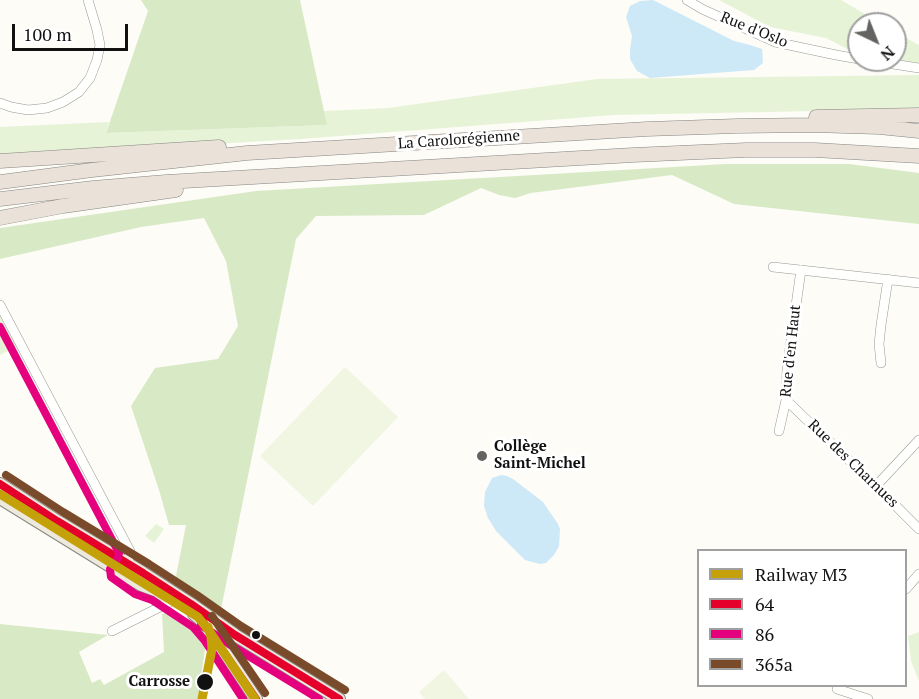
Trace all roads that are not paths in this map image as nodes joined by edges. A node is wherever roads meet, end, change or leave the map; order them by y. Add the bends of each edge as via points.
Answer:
1 (88, 0) edge
2 (687, 0) edge
3 (847, 57) edge
4 (0, 102) edge
5 (919, 115) edge
6 (737, 126) junction
7 (919, 130) edge
8 (247, 153) junction
9 (885, 153) junction
10 (919, 156) edge
11 (0, 161) edge
12 (919, 164) edge
13 (218, 179) junction
14 (0, 182) edge
15 (0, 199) edge
16 (0, 218) edge
17 (773, 267) dead end
18 (801, 270) junction
19 (888, 279) junction
20 (919, 283) edge
21 (0, 305) edge
22 (881, 363) dead end
23 (786, 400) junction
24 (779, 431) dead end
25 (919, 440) edge
26 (0, 484) edge
27 (876, 486) junction
28 (0, 498) edge
29 (919, 529) edge
30 (124, 568) junction
31 (919, 574) edge
32 (907, 587) edge
33 (173, 597) junction
34 (112, 631) dead end
35 (225, 639) junction
36 (290, 672) junction
37 (836, 691) edge
38 (256, 699) edge
39 (329, 699) edge
40 (339, 699) edge
41 (868, 699) edge

1 - 4 street via 100,45 90,78 79,92 46,108 28,110
2 - 3 street, Rue d'Oslo via 775,42
5 - 6 highway via 761,118
6 - 7 highway, La Carolorégienne
6 - 8 highway, La Carolorégienne
8 - 11 highway via 227,147
8 - 14 highway, La Carolorégienne
9 - 10 highway, La Carolorégienne
9 - 12 highway via 901,162
9 - 13 highway, La Carolorégienne via 746,150
13 - 15 highway, La Carolorégienne
13 - 16 highway via 198,187
17 - 18 street
18 - 19 street
18 - 23 street, Rue d'en Haut
19 - 20 street
19 - 22 street via 880,334
21 - 30 street via 130,551
23 - 24 street, Rue d'en Haut
23 - 27 street, Rue des Charnues
25 - 27 street
26 - 30 main road
27 - 29 street, Rue des Charnues
28 - 30 main road
30 - 33 main road via 141,585
31 - 32 street
33 - 34 street
33 - 35 main road
33 - 35 main road
35 - 36 main road
35 - 38 main road
36 - 39 main road
36 - 40 main road
37 - 41 street

